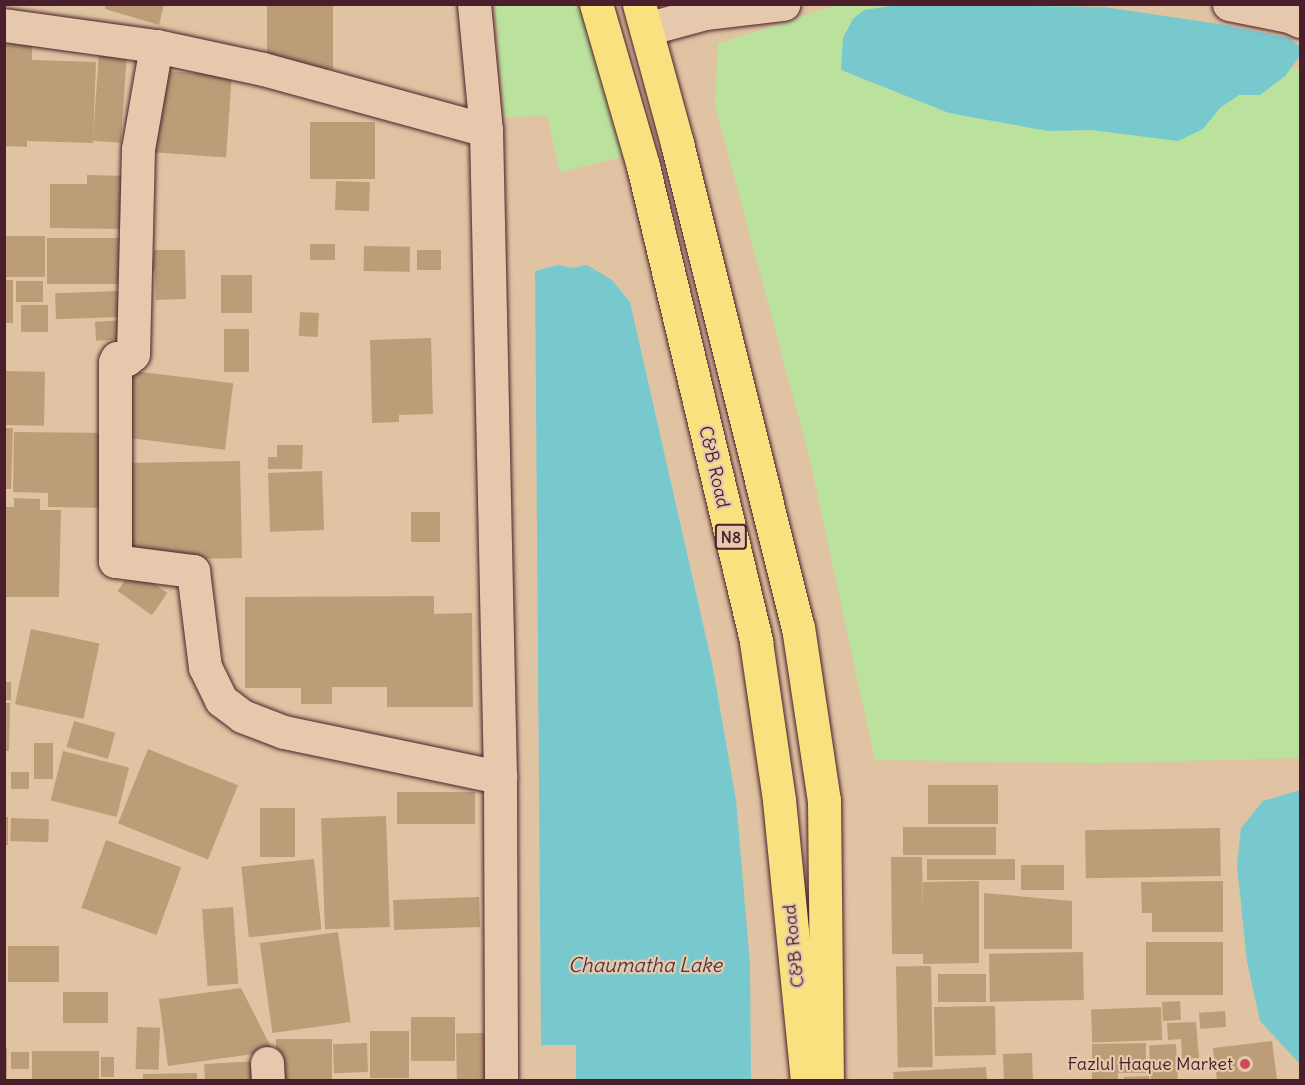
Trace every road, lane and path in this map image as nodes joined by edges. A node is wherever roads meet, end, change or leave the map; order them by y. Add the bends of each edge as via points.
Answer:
1 (474, 4) edge
2 (596, 4) edge
3 (783, 4) edge
4 (1229, 4) edge
5 (642, 16) edge
6 (1300, 21) edge
7 (4, 25) edge
8 (156, 46) junction
9 (486, 130) junction
10 (500, 777) junction
11 (501, 1080) edge
12 (807, 1080) edge
13 (827, 1080) edge

1 - 9 street
2 - 12 highway, C&B Road / N8 via 643,166 756,642 779,800
3 - 5 street
4 - 6 street
5 - 13 highway, C&B Road / N8 via 798,627 824,800
7 - 8 street
8 - 9 street via 263,69
8 - 10 street via 138,149 133,354 127,359 117,358 116,362 116,561 193,572 205,667 221,699 242,716 284,732
9 - 10 street
10 - 11 street

